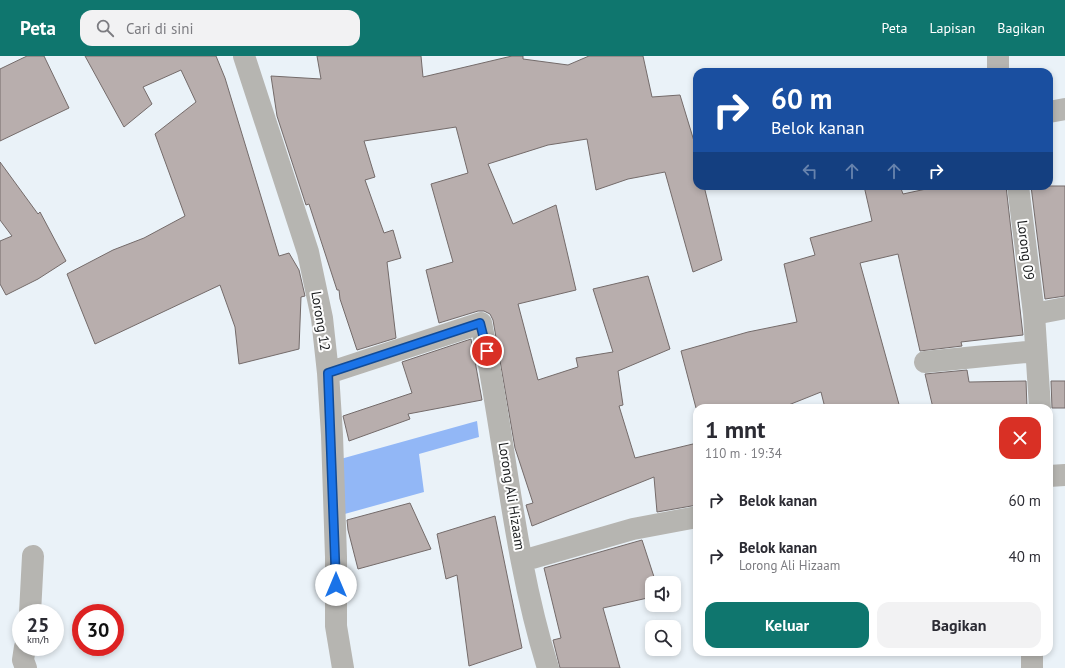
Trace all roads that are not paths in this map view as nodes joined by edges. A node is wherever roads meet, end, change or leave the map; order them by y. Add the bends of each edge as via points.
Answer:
1 (244, 56) edge
2 (998, 56) edge
3 (998, 68) edge
4 (1065, 109) edge
5 (1053, 111) edge
6 (1018, 190) edge
7 (1065, 308) edge
8 (1034, 314) junction
9 (1036, 352) junction
10 (925, 362) dead end
11 (328, 373) junction
12 (1040, 404) edge
13 (1065, 475) edge
14 (1053, 476) edge
15 (693, 518) edge
16 (33, 556) dead end
17 (522, 561) junction
18 (30, 604) edge
19 (24, 656) edge
20 (1032, 656) edge
21 (26, 668) edge
22 (343, 668) edge
23 (548, 668) edge
24 (1032, 668) edge

1 - 11 street, Lorong 12 via 308,252 322,318
2 - 3 street
4 - 5 street
6 - 8 street, Lorong 09
7 - 8 street
8 - 9 street, Lorong 09
9 - 10 street
9 - 12 street, Lorong 09
11 - 17 street, Lorong Ali Hizaam via 480,323 498,413
11 - 22 street, Lorong 12 via 336,557 336,626
13 - 14 street
15 - 17 street via 633,529
16 - 18 street
17 - 23 street, Lorong Ali Hizaam
19 - 21 street
20 - 24 street

